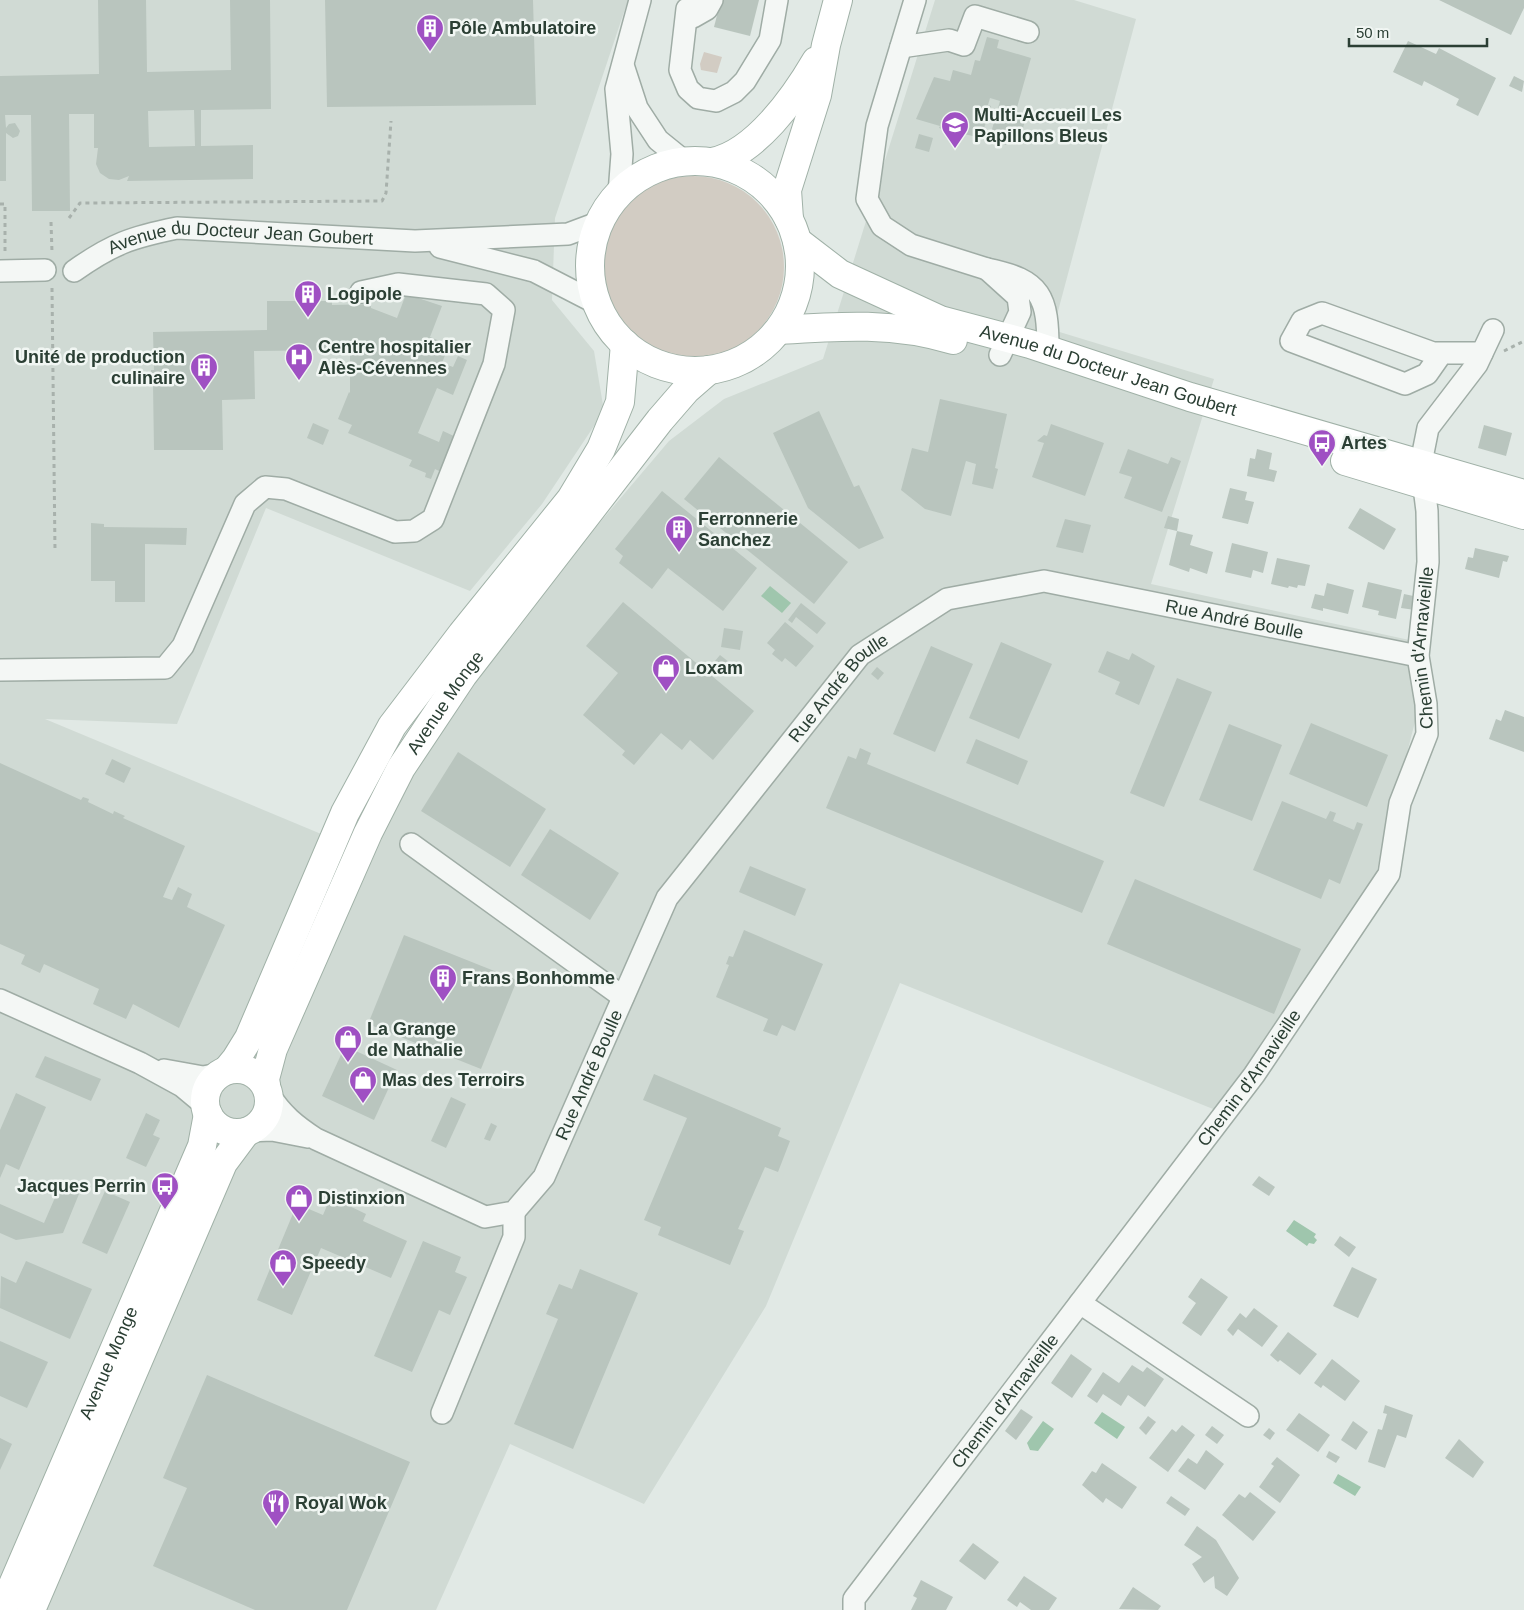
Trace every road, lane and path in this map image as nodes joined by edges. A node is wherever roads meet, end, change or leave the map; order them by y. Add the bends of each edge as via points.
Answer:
1 (640, 0) edge
2 (712, 0) edge
3 (769, 0) edge
4 (778, 0) edge
5 (838, 0) edge
6 (915, 0) edge
7 (692, 8) edge
8 (1028, 32) dead end
9 (826, 45) junction
10 (900, 47) junction
11 (623, 65) junction
12 (391, 121) dead end
13 (684, 161) junction
14 (712, 162) junction
15 (619, 194) junction
16 (0, 204) edge
17 (70, 218) dead end
18 (51, 222) dead end
19 (600, 222) junction
20 (793, 230) junction
21 (415, 241) junction
22 (986, 269) junction
23 (50, 270) junction
24 (3, 271) edge
25 (74, 271) dead end
26 (361, 292) dead end
27 (598, 304) junction
28 (779, 330) junction
29 (1493, 330) dead end
30 (625, 344) junction
31 (1003, 346) junction
32 (1048, 350) junction
33 (1482, 353) junction
34 (1442, 354) junction
35 (709, 370) junction
36 (1427, 472) junction
37 (1524, 494) edge
38 (1524, 515) edge
39 (55, 551) dead end
40 (1418, 656) junction
41 (0, 670) edge
42 (411, 844) dead end
43 (623, 996) junction
44 (0, 1000) edge
45 (140, 1063) junction
46 (223, 1072) junction
47 (267, 1089) junction
48 (207, 1110) junction
49 (248, 1131) junction
50 (316, 1139) junction
51 (514, 1212) junction
52 (1080, 1303) junction
53 (442, 1413) dead end
54 (1248, 1416) dead end
55 (2, 1610) edge
56 (31, 1610) edge
57 (854, 1610) edge

1 - 11 street
2 - 7 street via 707,9
3 - 7 street via 761,38 724,84 709,90 696,83 687,66
4 - 7 street via 770,40 745,81 734,92 716,101 698,98 688,89 680,70 686,9
5 - 9 main road
6 - 10 street
8 - 10 street via 975,16 964,45 949,40
9 - 14 main road via 797,94 763,132 723,160
9 - 20 main road via 817,95 787,190
10 - 22 street via 877,126 867,199 882,226 911,245
11 - 13 street via 637,108 658,140
11 - 15 street via 616,89 622,154
12 - 17 path via 386,193 382,201 80,203
13 - 14 main road
13 - 15 main road via 649,172
14 - 20 main road via 736,169 757,181 776,198
15 - 19 main road
16 - 24 path via 5,204
18 - 23 path
19 - 21 street, Avenue du Docteur Jean Goubert via 568,234
19 - 27 main road via 592,249 591,277
20 - 28 main road via 800,272 794,303
20 - 31 main road, Avenue du Docteur Jean Goubert via 840,274
21 - 25 street, Avenue du Docteur Jean Goubert via 177,228 139,236 105,250
21 - 27 street, Avenue du Docteur Jean Goubert via 534,271
22 - 31 street via 1018,297 1020,312
22 - 32 street via 1006,273 1029,284 1044,302
23 - 24 street
23 - 39 path
26 - 41 street via 398,284 486,294 504,310 494,364 433,519 414,531 394,532 286,489 265,487 245,504 183,646 165,668
27 - 30 main road
28 - 31 main road, Avenue du Docteur Jean Goubert via 845,325 922,331
28 - 35 main road via 759,350 735,363
29 - 33 street, Chemin d'Arnavieille
30 - 35 main road via 664,366 686,371
30 - 46 main road, Avenue Monge via 620,402 601,449 571,499 392,726 345,813 249,1038
31 - 32 main road, Avenue du Docteur Jean Goubert
31 - 36 main road, Avenue du Docteur Jean Goubert
32 - 36 main road, Avenue du Docteur Jean Goubert
33 - 34 street
33 - 36 street, Chemin d'Arnavieille via 1428,428
34 - 34 street via 1433,354 1322,314 1302,321 1291,342 1405,384 1427,374
35 - 47 main road, Avenue Monge via 686,390 648,435 463,675 401,768 368,833 273,1049 265,1079
36 - 37 main road
36 - 38 main road
36 - 40 street, Chemin d'Arnavieille via 1428,562
40 - 43 street, Rue André Boulle via 1044,581 947,599 860,654 667,898
40 - 52 street, Chemin d'Arnavieille via 1426,704 1426,734 1400,803 1389,874 1254,1075
42 - 43 street
43 - 51 street, Rue André Boulle via 544,1177
44 - 45 street
45 - 46 street via 203,1077
45 - 48 street via 182,1086
46 - 47 main road via 238,1068 249,1070
46 - 48 main road via 208,1088
47 - 49 main road via 269,1105 266,1116
47 - 50 street via 293,1124
48 - 49 main road via 220,1128 237,1133
48 - 55 main road, Avenue Monge via 202,1146
49 - 50 street via 272,1130
49 - 56 main road, Avenue Monge via 223,1163
50 - 51 street via 485,1216
51 - 53 street via 514,1237
52 - 54 street
52 - 57 street, Chemin d'Arnavieille via 854,1599

